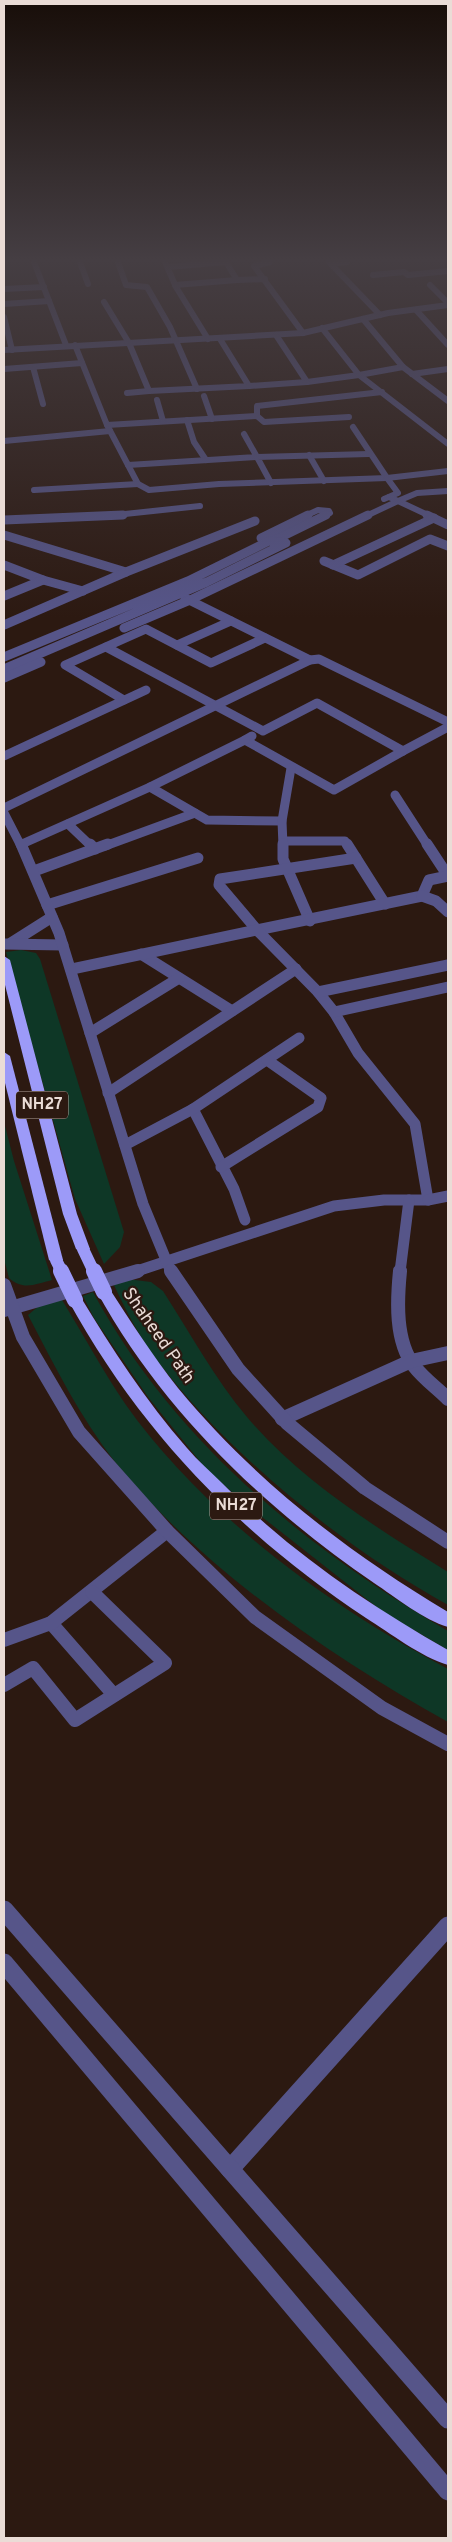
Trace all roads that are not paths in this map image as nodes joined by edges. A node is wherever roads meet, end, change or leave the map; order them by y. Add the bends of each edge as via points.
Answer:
1 (37, 381) edge
2 (89, 381) edge
3 (145, 381) edge
4 (193, 381) edge
5 (245, 381) edge
6 (317, 381) edge
7 (367, 381) edge
8 (421, 381) edge
9 (307, 382) joint
10 (248, 386) junction
11 (197, 389) junction
12 (149, 391) junction
13 (382, 392) junction
14 (127, 393) dead end
15 (204, 396) dead end
16 (157, 400) dead end
17 (448, 401) edge
18 (43, 404) dead end
19 (257, 416) junction
20 (350, 417) dead end
21 (212, 419) junction
22 (187, 420) junction
23 (163, 422) junction
24 (353, 427) dead end
25 (109, 428) junction
26 (244, 434) dead end
27 (4, 441) edge
28 (448, 444) edge
29 (369, 454) junction
30 (309, 455) junction
31 (257, 457) junction
32 (206, 460) junction
33 (128, 466) junction
34 (448, 471) edge
35 (387, 478) junction
36 (324, 481) junction
37 (271, 482) junction
38 (138, 484) junction
39 (34, 490) dead end
40 (448, 491) edge
41 (389, 497) junction
42 (398, 502) junction
43 (200, 506) dead end
44 (434, 518) junction
45 (4, 520) edge
46 (255, 521) dead end
47 (448, 524) edge
48 (4, 535) edge
49 (275, 540) junction
50 (286, 543) junction
51 (448, 546) edge
52 (324, 561) dead end
53 (333, 565) junction
54 (4, 566) edge
55 (126, 572) junction
56 (43, 580) junction
57 (83, 591) junction
58 (179, 595) junction
59 (4, 596) edge
60 (190, 600) junction
61 (231, 621) junction
62 (4, 625) edge
63 (265, 638) junction
64 (176, 645) junction
65 (106, 646) junction
66 (4, 648) edge
67 (4, 657) edge
68 (310, 660) junction
69 (4, 669) edge
70 (4, 678) edge
71 (146, 690) dead end
72 (124, 700) junction
73 (214, 705) junction
74 (448, 722) edge
75 (448, 727) edge
76 (262, 731) junction
77 (245, 740) junction
78 (403, 751) junction
79 (4, 756) edge
80 (291, 768) junction
81 (150, 787) junction
82 (395, 795) dead end
83 (4, 808) edge
84 (4, 813) edge
85 (195, 813) junction
86 (282, 821) junction
87 (68, 824) junction
88 (284, 841) junction
89 (22, 844) junction
90 (96, 849) junction
91 (198, 858) dead end
92 (356, 858) junction
93 (288, 870) junction
94 (34, 871) junction
95 (448, 876) edge
96 (422, 896) junction
97 (385, 904) junction
98 (50, 911) junction
99 (448, 912) edge
100 (310, 921) junction
101 (257, 930) junction
102 (7, 944) edge
103 (63, 945) junction
104 (141, 954) junction
105 (4, 960) edge
106 (448, 965) edge
107 (72, 968) junction
108 (296, 969) junction
109 (179, 978) junction
110 (448, 987) edge
111 (318, 992) junction
112 (232, 1010) junction
113 (334, 1012) junction
114 (90, 1033) junction
115 (300, 1038) dead end
116 (4, 1056) edge
117 (267, 1060) junction
118 (108, 1093) junction
119 (194, 1109) junction
120 (125, 1145) junction
121 (222, 1167) junction
122 (448, 1196) edge
123 (409, 1200) junction
124 (428, 1200) junction
125 (245, 1220) dead end
126 (166, 1263) junction
127 (4, 1284) edge
128 (8, 1309) edge
129 (448, 1353) edge
130 (411, 1361) junction
131 (448, 1399) edge
132 (282, 1418) junction
133 (167, 1531) junction
134 (448, 1542) edge
135 (92, 1592) junction
136 (448, 1620) edge
137 (51, 1623) junction
138 (4, 1640) edge
139 (448, 1658) edge
140 (4, 1685) edge
141 (114, 1695) junction
142 (448, 1744) edge
143 (4, 1910) edge
144 (448, 1926) edge
145 (4, 1963) edge
146 (230, 2169) junction
147 (448, 2419) edge
148 (448, 2491) edge

1 - 18 street
2 - 25 street
3 - 12 street
4 - 11 street
5 - 10 street
6 - 9 street
7 - 13 street
8 - 17 street
9 - 10 street
10 - 11 street
11 - 12 street
12 - 14 street
13 - 19 street via 257,406
13 - 28 street
15 - 21 street
16 - 23 street
19 - 20 street via 264,422
19 - 21 street
21 - 22 street
22 - 23 street
22 - 32 street via 194,442
23 - 25 street
24 - 29 street
25 - 27 street
25 - 33 street
26 - 31 street
29 - 30 street
29 - 35 street
30 - 31 street
30 - 36 street
31 - 32 street
31 - 37 street
32 - 33 street
33 - 38 street
34 - 35 street
35 - 36 street
35 - 41 street via 398,493
36 - 37 street
37 - 38 street via 149,490
38 - 39 street
40 - 42 street via 418,493
41 - 42 street
41 - 50 street
42 - 44 street
42 - 60 street
43 - 45 street via 116,516
44 - 47 street
44 - 53 street
46 - 55 street
48 - 55 street
49 - 50 street
49 - 66 street via 329,511 318,510 194,569
49 - 67 street via 188,581
50 - 58 street
51 - 53 street via 430,539 358,574
52 - 53 street
54 - 56 street
55 - 57 street
56 - 57 street
56 - 59 street
57 - 62 street
58 - 60 street
58 - 69 street
60 - 61 street
60 - 70 street
61 - 63 street
61 - 64 street
63 - 64 street via 212,663
63 - 68 street
64 - 65 street via 146,629
65 - 72 street via 65,665
65 - 73 street
68 - 73 street
68 - 74 street via 318,659
71 - 72 street
72 - 79 street
73 - 76 street
73 - 83 street
75 - 78 street
76 - 77 street
76 - 78 street via 317,703
77 - 80 street
77 - 81 street
78 - 80 street via 334,790
80 - 86 street
81 - 85 street
81 - 87 street
82 - 95 street
84 - 89 street
85 - 86 street via 207,820
85 - 90 street
86 - 88 street
87 - 89 street
87 - 90 street
88 - 92 street via 345,841
88 - 93 street
89 - 94 street
90 - 94 street
91 - 98 street
92 - 93 street
92 - 97 street
93 - 100 street
93 - 101 street via 220,880 219,885
94 - 98 street
95 - 96 street via 429,880
96 - 97 street
96 - 99 street via 436,901
97 - 100 street
98 - 102 street
98 - 103 street
100 - 101 street
101 - 104 street
101 - 108 street
102 - 103 street
103 - 107 street
104 - 107 street
104 - 109 street
105 - 136 highway, Shaheed Path / NH27, bridge via 70,1214 83,1249 123,1324 170,1389 211,1438 259,1486 301,1523 353,1560
106 - 111 street
107 - 114 street
108 - 111 street
108 - 112 street
109 - 112 street
109 - 114 street
110 - 113 street
111 - 113 street
112 - 118 street
113 - 124 street via 358,1053 415,1124
114 - 118 street
115 - 117 street
116 - 139 highway, NH27, bridge via 56,1260 74,1300 142,1404 183,1454 278,1545 376,1616
117 - 119 street
117 - 121 street via 321,1098 318,1107
118 - 120 street
119 - 120 street
119 - 121 street
120 - 126 street
121 - 125 street via 234,1188
122 - 124 street
123 - 124 street
123 - 126 street via 334,1206
123 - 130 street via 397,1307
126 - 128 street
126 - 132 street via 243,1375
127 - 128 street
128 - 133 street via 80,1432
129 - 130 street
130 - 131 street
130 - 132 street
132 - 134 street via 400,1514
133 - 135 street
133 - 142 street via 255,1616 382,1708
135 - 137 street
135 - 141 street via 165,1662
137 - 138 street
137 - 141 street
140 - 141 street via 33,1668 75,1720
143 - 146 street
144 - 146 street
145 - 148 street
146 - 147 street

